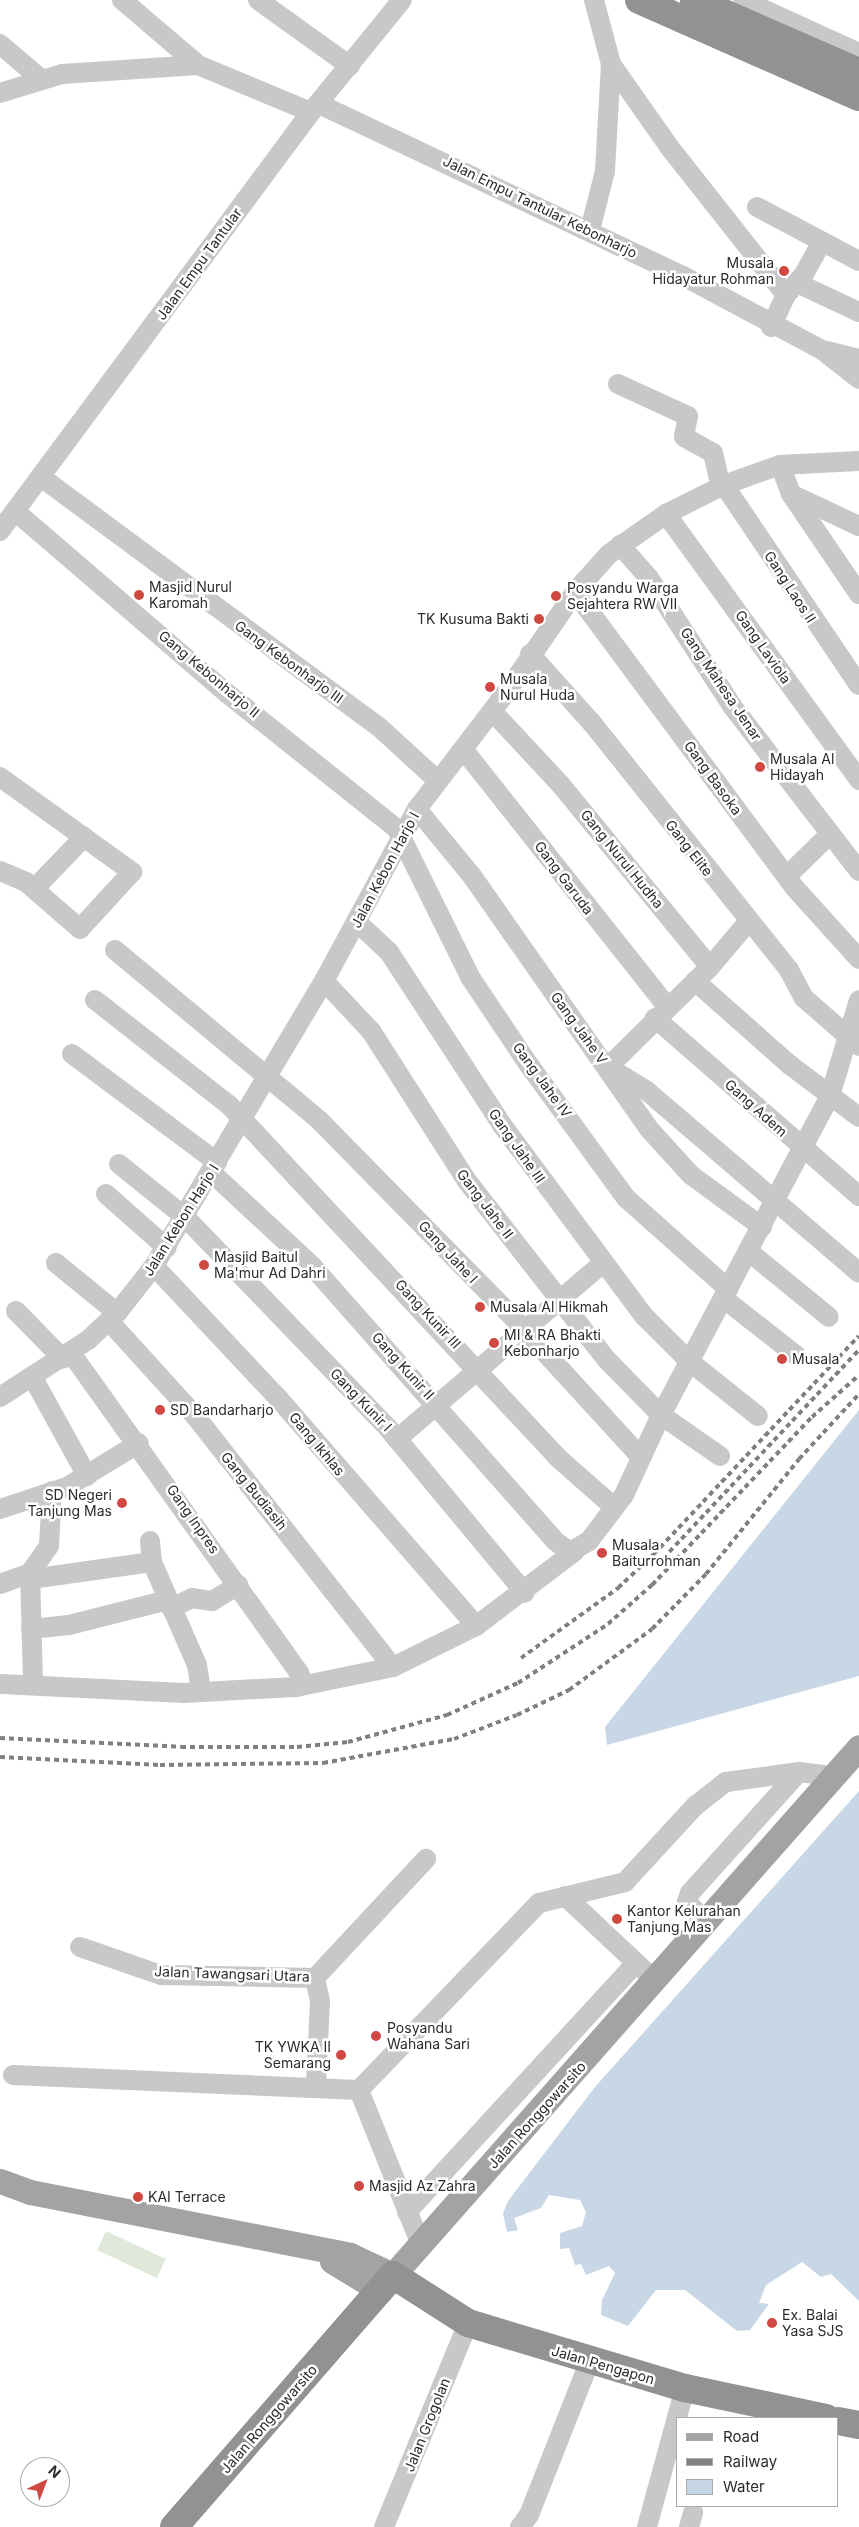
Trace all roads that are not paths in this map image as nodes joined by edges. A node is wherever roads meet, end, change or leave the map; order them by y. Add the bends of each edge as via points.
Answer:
1 (122, 0) edge
2 (258, 0) edge
3 (594, 0) edge
4 (639, 0) edge
5 (694, 0) edge
6 (743, 0) edge
7 (393, 4) edge
8 (0, 44) edge
9 (859, 53) edge
10 (611, 64) junction
11 (198, 65) junction
12 (350, 66) junction
13 (859, 72) edge
14 (41, 79) junction
15 (1, 92) edge
16 (859, 97) edge
17 (315, 108) junction
18 (757, 207) dead end
19 (590, 230) junction
20 (821, 243) junction
21 (859, 261) edge
22 (792, 289) junction
23 (859, 312) edge
24 (771, 327) junction
25 (822, 350) junction
26 (859, 360) edge
27 (859, 379) edge
28 (618, 384) dead end
29 (859, 461) edge
30 (780, 465) junction
31 (41, 477) junction
32 (722, 486) junction
33 (791, 494) junction
34 (15, 511) junction
35 (666, 514) junction
36 (859, 526) edge
37 (0, 531) edge
38 (620, 545) junction
39 (575, 592) junction
40 (859, 594) edge
41 (530, 654) junction
42 (859, 686) edge
43 (492, 711) junction
44 (463, 750) junction
45 (0, 777) edge
46 (859, 780) edge
47 (438, 781) junction
48 (417, 809) junction
49 (829, 835) junction
50 (84, 836) junction
51 (401, 838) junction
52 (0, 871) edge
53 (859, 872) edge
54 (787, 876) junction
55 (35, 888) junction
56 (357, 922) junction
57 (748, 922) junction
58 (115, 950) dead end
59 (859, 959) edge
60 (710, 967) junction
61 (324, 981) junction
62 (695, 982) junction
63 (95, 1000) dead end
64 (859, 1000) edge
65 (661, 1012) junction
66 (854, 1043) edge
67 (72, 1054) dead end
68 (608, 1067) junction
69 (269, 1076) junction
70 (830, 1096) junction
71 (859, 1117) edge
72 (243, 1120) junction
73 (803, 1150) junction
74 (119, 1164) dead end
75 (214, 1167) junction
76 (106, 1194) dead end
77 (859, 1196) edge
78 (776, 1201) junction
79 (185, 1218) junction
80 (762, 1227) junction
81 (167, 1248) junction
82 (748, 1252) junction
83 (56, 1263) dead end
84 (603, 1263) junction
85 (154, 1266) junction
86 (859, 1273) edge
87 (725, 1294) junction
88 (560, 1300) junction
89 (16, 1311) dead end
90 (113, 1317) junction
91 (829, 1317) dead end
92 (525, 1330) junction
93 (67, 1356) junction
94 (797, 1356) dead end
95 (689, 1361) junction
96 (479, 1369) junction
97 (33, 1378) junction
98 (0, 1396) edge
99 (438, 1405) junction
100 (661, 1415) junction
101 (758, 1416) dead end
102 (397, 1439) junction
103 (139, 1443) junction
104 (720, 1456) dead end
105 (641, 1457) junction
106 (88, 1476) junction
107 (52, 1492) junction
108 (2, 1504) edge
109 (614, 1507) junction
110 (150, 1541) dead end
111 (582, 1546) junction
112 (152, 1562) junction
113 (30, 1576) junction
114 (0, 1584) edge
115 (239, 1585) junction
116 (524, 1593) junction
117 (169, 1604) junction
118 (476, 1626) junction
119 (31, 1629) junction
120 (392, 1667) junction
121 (33, 1683) junction
122 (0, 1684) edge
123 (296, 1687) junction
124 (201, 1689) junction
125 (859, 1747) edge
126 (799, 1772) junction
127 (833, 1776) junction
128 (426, 1859) dead end
129 (565, 1896) junction
130 (707, 1923) junction
131 (80, 1948) dead end
132 (636, 1963) junction
133 (315, 1978) junction
134 (656, 1982) junction
135 (13, 2075) dead end
136 (316, 2085) junction
137 (359, 2090) junction
138 (0, 2181) edge
139 (30, 2192) junction
140 (0, 2196) edge
141 (407, 2212) junction
142 (421, 2245) junction
143 (387, 2283) junction
144 (468, 2323) junction
145 (589, 2363) junction
146 (685, 2388) junction
147 (677, 2417) edge
148 (821, 2417) edge
149 (676, 2421) edge
150 (839, 2421) edge
151 (859, 2425) edge
152 (529, 2523) edge
153 (174, 2527) edge
154 (384, 2527) edge
155 (647, 2527) edge

1 - 11 street
2 - 12 street
3 - 10 street
4 - 16 highway
5 - 13 highway
6 - 9 street
7 - 12 street, Jalan Empu Tantular
8 - 14 street
10 - 19 street via 605,172
10 - 22 street via 670,148
11 - 14 street via 100,69
11 - 17 street, Jalan Empu Tantular Kebonharjo
12 - 17 street, Jalan Empu Tantular
14 - 15 street
17 - 19 street, Jalan Empu Tantular Kebonharjo
17 - 31 street, Jalan Empu Tantular
18 - 20 street
19 - 24 street, Jalan Empu Tantular Kebonharjo
20 - 21 street
20 - 22 street
22 - 23 street
22 - 24 street
24 - 25 street, Jalan Empu Tantular Kebonharjo
25 - 26 street
25 - 27 street, Jalan Empu Tantular Kebonharjo
28 - 32 street via 688,416 684,437 713,453
29 - 30 street, Jalan Kebon Harjo I
30 - 32 street, Jalan Kebon Harjo I
30 - 33 street
31 - 34 street, Jalan Empu Tantular
31 - 47 street, Gang Kebonharjo III via 378,726
32 - 35 street, Jalan Kebon Harjo I
32 - 42 street, Gang Laos II
33 - 36 street
33 - 40 street
34 - 37 street, Jalan Empu Tantular
34 - 51 street, Gang Kebonharjo II via 228,694 397,829
35 - 38 street, Jalan Kebon Harjo I
35 - 46 street, Gang Laviola
38 - 39 street, Jalan Kebon Harjo I
38 - 49 street, Gang Mahesa Jenar via 649,578 732,706
39 - 41 street, Jalan Kebon Harjo I
39 - 54 street, Gang Basoka
41 - 43 street, Jalan Kebon Harjo I
41 - 57 street, Gang Elite via 592,723
43 - 44 street, Jalan Kebon Harjo I
43 - 60 street, Gang Nurul Hudha via 561,785
44 - 47 street, Jalan Kebon Harjo I
44 - 65 street, Gang Garuda
45 - 50 street
47 - 48 street, Jalan Kebon Harjo I
48 - 51 street, Jalan Kebon Harjo I
48 - 68 street, Gang Jahe V via 472,876
49 - 53 street, Gang Mahesa Jenar
49 - 54 street
50 - 55 street
50 - 55 street via 132,872 80,929
51 - 56 street, Jalan Kebon Harjo I
51 - 87 street, Gang Jahe IV via 470,977 599,1161 635,1208
52 - 55 street
54 - 59 street, Gang Basoka
56 - 61 street, Jalan Kebon Harjo I
56 - 84 street, Gang Jahe III via 390,952 471,1081
57 - 60 street
57 - 66 street, Gang Elite via 789,970 804,998
58 - 69 street, Gang Jahe I
60 - 62 street
61 - 69 street, Jalan Kebon Harjo I
61 - 88 street, Gang Jahe II via 371,1031 466,1181
62 - 65 street
62 - 70 street
63 - 72 street, Gang Kunir III
64 - 66 street
65 - 68 street
65 - 73 street, Gang Adem
66 - 70 street
67 - 75 street, Gang Kunir II
68 - 78 street via 647,1091
68 - 80 street, Gang Jahe V via 638,1115 691,1175
69 - 72 street, Jalan Kebon Harjo I
69 - 92 street, Gang Jahe I via 392,1192
70 - 71 street
70 - 73 street
72 - 75 street, Jalan Kebon Harjo I
72 - 96 street, Gang Kunir III
73 - 77 street, Gang Adem
73 - 78 street
74 - 79 street, Gang Kunir I
75 - 79 street, Jalan Kebon Harjo I
75 - 99 street, Gang Kunir II via 312,1266
76 - 81 street
78 - 80 street
78 - 86 street
79 - 81 street, Jalan Kebon Harjo I
79 - 102 street, Gang Kunir I
80 - 82 street
81 - 85 street, Jalan Kebon Harjo I
82 - 87 street
82 - 91 street
83 - 90 street, Gang Budiasih
84 - 88 street
84 - 95 street, Gang Jahe III via 644,1316
85 - 90 street, Jalan Kebon Harjo I
85 - 118 street, Gang Ikhlas via 279,1399
87 - 94 street, Gang Jahe IV
87 - 95 street
88 - 92 street
88 - 100 street, Gang Jahe II via 607,1360
89 - 93 street, Gang Inpres
90 - 93 street, Jalan Kebon Harjo I
90 - 120 street, Gang Budiasih via 196,1417
92 - 96 street
92 - 105 street, Gang Jahe I via 584,1400
93 - 97 street, Jalan Kebon Harjo I
93 - 103 street, Gang Inpres
95 - 100 street
95 - 101 street, Gang Jahe III
96 - 99 street
96 - 109 street, Gang Kunir III via 557,1457
97 - 98 street, Jalan Kebon Harjo I
97 - 106 street
99 - 102 street
99 - 111 street, Gang Kunir II via 555,1541 566,1551
100 - 104 street, Gang Jahe II
100 - 105 street
102 - 116 street, Gang Kunir I
103 - 106 street
103 - 115 street, Gang Inpres
105 - 109 street
106 - 107 street
107 - 108 street
107 - 113 street via 49,1546
109 - 111 street
110 - 112 street
111 - 116 street
112 - 113 street
112 - 117 street
113 - 114 street
113 - 119 street
115 - 117 street via 212,1601 192,1598
115 - 123 street, Gang Inpres via 299,1673 302,1682
116 - 118 street
117 - 119 street via 69,1625
117 - 124 street via 197,1665
118 - 120 street
119 - 121 street
120 - 123 street
121 - 122 street
121 - 124 street via 158,1693
123 - 124 street
125 - 127 main road, Jalan Ronggowarsito
126 - 127 street
126 - 129 street via 740,1778 715,1788 624,1882
126 - 130 street via 690,1892 687,1902
127 - 130 main road, Jalan Ronggowarsito
128 - 133 street, Jalan Tawangsari Utara
129 - 132 street
129 - 137 street via 539,1903 524,1915
130 - 134 main road, Jalan Ronggowarsito
131 - 133 street, Jalan Tawangsari Utara via 161,1975
132 - 134 street
132 - 141 street
133 - 136 street via 320,2002
134 - 142 main road, Jalan Ronggowarsito
135 - 136 street
136 - 137 street
137 - 141 street
138 - 139 main road
139 - 140 main road
139 - 143 main road via 312,2251
141 - 142 street
142 - 143 main road, Jalan Ronggowarsito
143 - 144 highway, Jalan Pengapon
143 - 153 highway, Jalan Ronggowarsito
144 - 145 highway, Jalan Pengapon
144 - 154 street, Jalan Grogolan
145 - 146 highway, Jalan Pengapon
145 - 152 street
146 - 147 street
146 - 148 highway, Jalan Pengapon
149 - 155 street
150 - 151 highway

